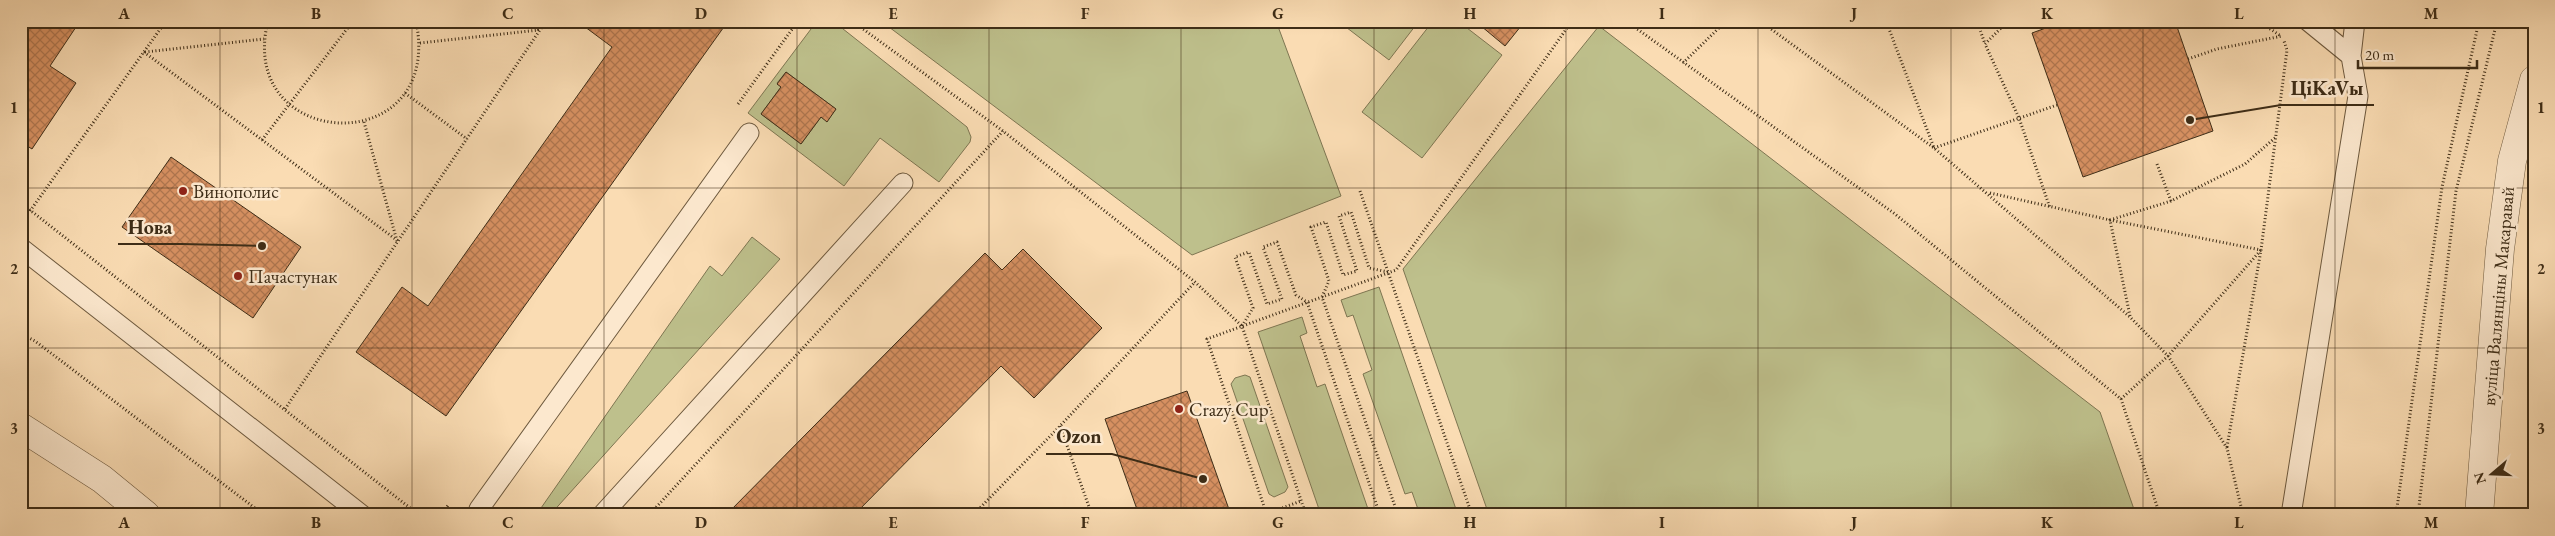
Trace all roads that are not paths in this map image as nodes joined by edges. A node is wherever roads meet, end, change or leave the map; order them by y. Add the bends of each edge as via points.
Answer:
1 (2308, 21) edge
2 (2355, 21) edge
3 (2351, 56) junction
4 (2534, 80) edge
5 (749, 133) dead end
6 (903, 182) dead end
7 (21, 248) edge
8 (21, 427) edge
9 (146, 515) edge
10 (362, 515) edge
11 (485, 515) edge
12 (602, 515) edge
13 (2292, 515) edge
14 (2479, 515) edge

1 - 3 lane
2 - 3 lane
3 - 13 lane via 2358,96
4 - 14 street, вуліца Валянціны Макаравай via 2512,161 2500,249
5 - 11 lane via 479,509
6 - 12 lane
7 - 10 lane
8 - 9 street via 102,479

